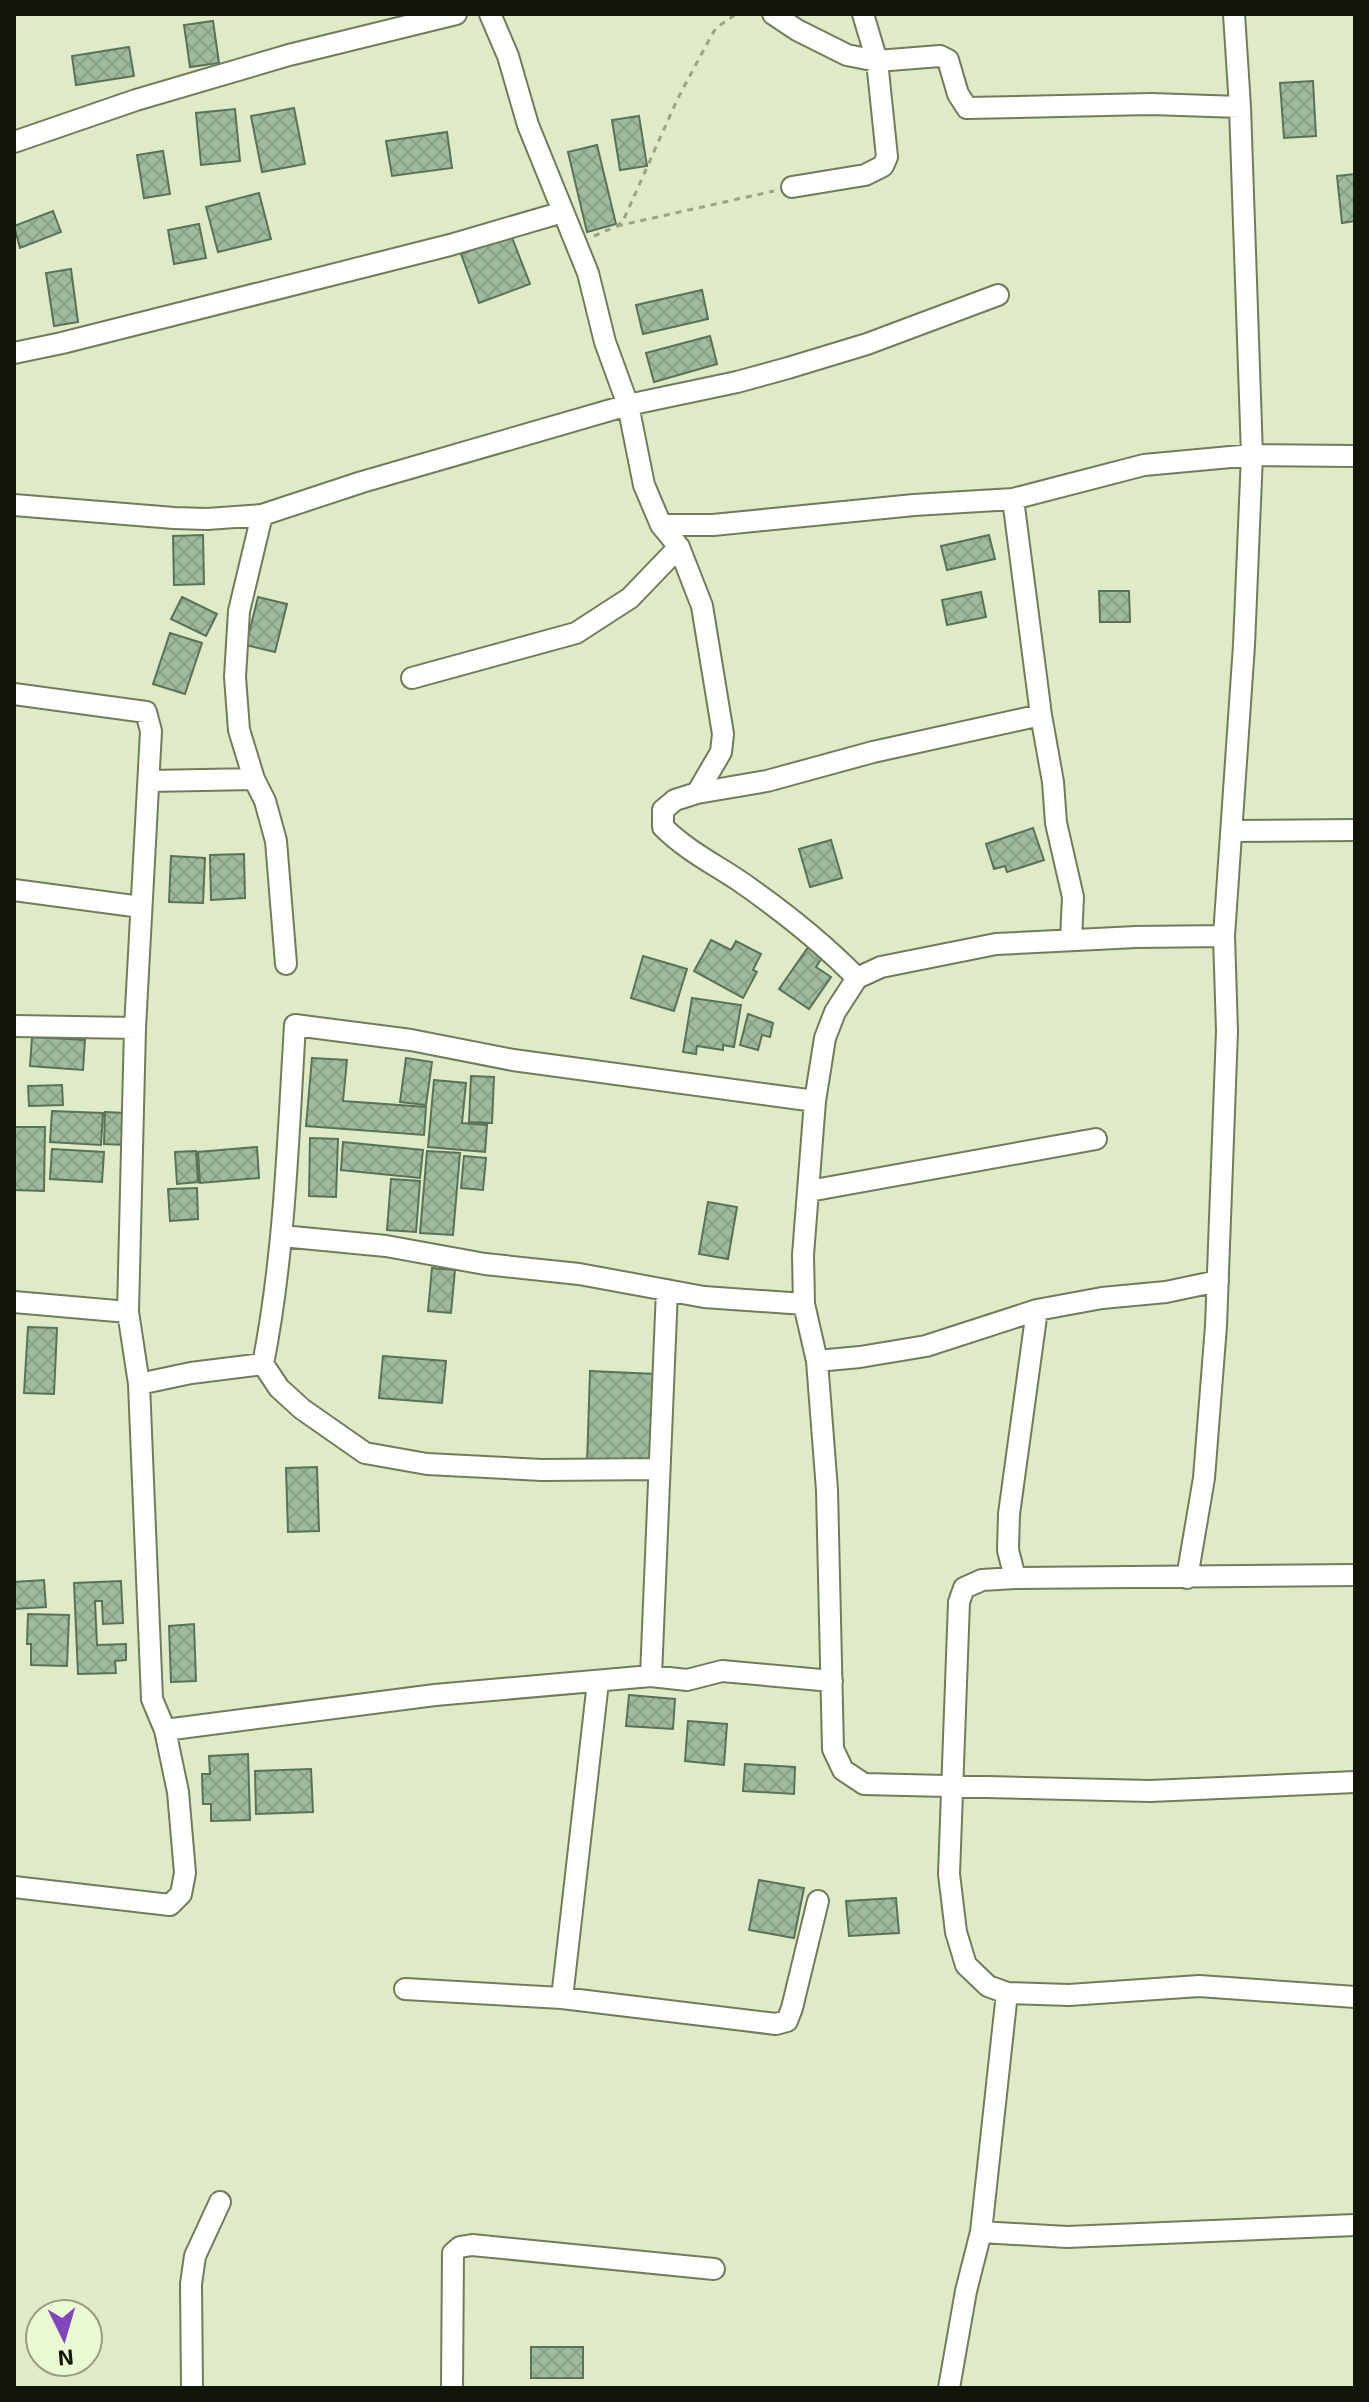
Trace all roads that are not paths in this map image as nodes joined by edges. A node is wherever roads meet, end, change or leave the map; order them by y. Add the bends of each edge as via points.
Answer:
1 (456, 14) edge
2 (490, 14) edge
3 (773, 14) edge
4 (863, 14) edge
5 (1234, 14) edge
6 (877, 61) junction
7 (1240, 107) junction
8 (14, 142) edge
9 (792, 187) road end
10 (563, 212) junction
11 (998, 295) dead end
12 (14, 353) edge
13 (628, 405) junction
14 (1252, 455) junction
15 (1355, 456) edge
16 (1013, 499) junction
17 (14, 505) edge
18 (262, 515) junction
19 (661, 525) junction
20 (679, 547) junction
21 (412, 678) dead end
22 (14, 694) edge
23 (1041, 715) junction
24 (254, 779) junction
25 (150, 781) junction
26 (697, 793) junction
27 (1355, 830) edge
28 (1232, 831) junction
29 (14, 890) edge
30 (141, 907) junction
31 (1224, 936) junction
32 (1071, 939) junction
33 (286, 964) dead end
34 (857, 978) junction
35 (14, 1026) edge
36 (135, 1028) junction
37 (815, 1101) junction
38 (1096, 1139) dead end
39 (809, 1191) junction
40 (282, 1236) junction
41 (1218, 1281) junction
42 (667, 1290) junction
43 (14, 1302) edge
44 (804, 1304) junction
45 (1037, 1310) junction
46 (128, 1312) junction
47 (817, 1361) junction
48 (263, 1364) junction
49 (139, 1384) junction
50 (658, 1469) junction
51 (1355, 1575) edge
52 (1015, 1578) junction
53 (1187, 1578) junction
54 (651, 1676) junction
55 (832, 1681) junction
56 (598, 1682) junction
57 (165, 1730) junction
58 (1355, 1782) edge
59 (951, 1787) junction
60 (14, 1887) edge
61 (818, 1901) dead end
62 (405, 1989) dead end
63 (1007, 1993) junction
64 (1355, 1997) edge
65 (562, 1998) junction
66 (220, 2202) dead end
67 (1355, 2225) edge
68 (981, 2232) junction
69 (714, 2269) dead end
70 (192, 2388) edge
71 (452, 2388) edge
72 (949, 2388) edge

1 - 8 street via 275,59
2 - 10 street
3 - 6 street via 847,55
4 - 6 street
5 - 7 street
6 - 7 street via 940,56 948,60 967,108
6 - 9 street via 887,157 883,166 865,175
7 - 14 street
10 - 12 street
10 - 13 street via 588,273
11 - 13 street via 788,368
13 - 18 street
13 - 19 street via 644,485
14 - 15 street
14 - 16 street via 1144,465
14 - 28 street
16 - 19 street
16 - 23 street
17 - 18 street via 174,518
18 - 24 street via 239,611 235,677 239,730
19 - 20 street
20 - 21 street via 630,598 576,633
20 - 26 street via 702,606 723,734 721,752
22 - 25 street via 146,712
23 - 26 street
23 - 32 street via 1073,897
24 - 25 street
24 - 33 street via 276,841
25 - 30 street
26 - 34 street via 663,810 663,827 787,916
27 - 28 street
28 - 31 street
29 - 30 street
30 - 36 street
31 - 32 street
31 - 41 street via 1227,1031
32 - 34 street via 996,944 881,967
34 - 37 street via 825,1038
35 - 36 street
36 - 46 street
37 - 39 street
37 - 40 street via 295,1025
38 - 39 street
39 - 44 street
40 - 42 street via 386,1246
40 - 48 street
41 - 45 street
41 - 53 street via 1204,1478
42 - 44 street
42 - 50 street
43 - 46 street
44 - 47 street
45 - 47 street via 926,1346
45 - 52 street via 1009,1514 1008,1550
46 - 49 street
47 - 55 street
48 - 49 street
48 - 50 street via 302,1409 365,1453 427,1464
49 - 57 street via 152,1699
50 - 54 street
51 - 53 street
52 - 53 street
52 - 59 street via 982,1580 964,1588 959,1602
54 - 55 street via 687,1680 722,1671
54 - 56 street
55 - 59 street via 833,1749 843,1770 864,1784
56 - 57 street via 435,1695
56 - 65 street
57 - 60 street via 178,1792 185,1873 181,1894 170,1905
58 - 59 street via 1150,1791
59 - 63 street via 949,1874 956,1932 966,1965 988,1986
61 - 65 street via 787,2021 776,2024
62 - 65 street
63 - 64 street via 1069,1995 1199,1986
63 - 68 street
66 - 70 street via 195,2256 189,2318
67 - 68 street via 1067,2237
68 - 72 street
69 - 71 street via 460,2247 453,2253

